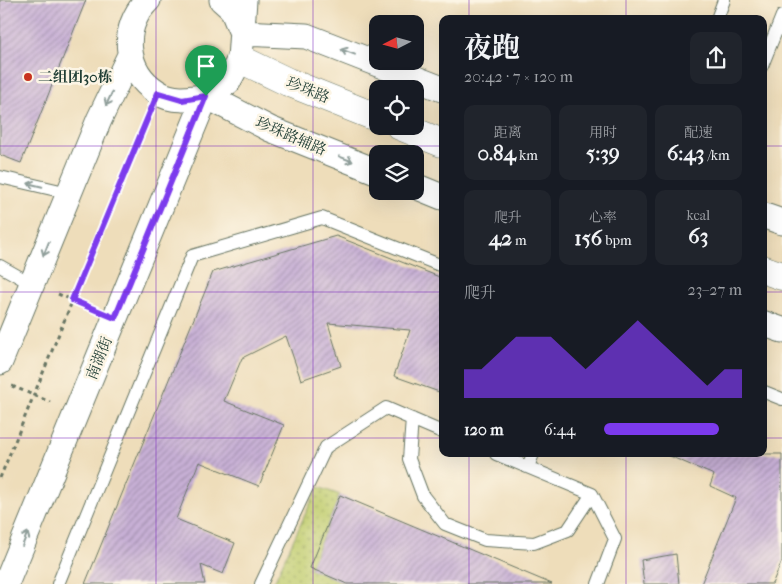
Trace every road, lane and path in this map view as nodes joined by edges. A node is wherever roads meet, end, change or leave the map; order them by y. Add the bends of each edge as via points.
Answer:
1 (222, 0) edge
2 (244, 0) edge
3 (724, 0) edge
4 (146, 2) edge
5 (718, 15) edge
6 (782, 16) edge
7 (241, 46) junction
8 (130, 54) junction
9 (767, 54) edge
10 (439, 88) edge
11 (158, 93) junction
12 (206, 96) junction
13 (369, 114) edge
14 (422, 135) edge
15 (439, 142) edge
16 (369, 168) edge
17 (0, 177) edge
18 (424, 190) edge
19 (69, 193) junction
20 (439, 196) edge
21 (767, 217) edge
22 (782, 222) edge
23 (439, 265) edge
24 (0, 266) edge
25 (767, 271) edge
26 (782, 276) edge
27 (32, 284) junction
28 (72, 300) junction
29 (115, 318) junction
30 (767, 324) edge
31 (782, 330) edge
32 (0, 362) edge
33 (8, 385) dead end
34 (767, 393) edge
35 (34, 396) junction
36 (782, 399) edge
37 (76, 413) junction
38 (412, 419) junction
39 (439, 431) edge
40 (503, 457) edge
41 (532, 457) edge
42 (528, 467) junction
43 (0, 478) edge
44 (592, 494) junction
45 (6, 584) edge
46 (58, 584) edge
47 (261, 584) edge
48 (598, 584) edge

1 - 7 street via 232,9
2 - 7 street
3 - 5 lane
4 - 8 street via 130,30
6 - 9 lane
10 -> 7 street via 306,36
7 - 12 street via 228,82
7 - 13 street, 珍珠路 via 288,82
8 - 11 street via 140,77
8 -> 19 street
11 - 12 street via 182,100
11 - 28 path
12 -> 16 street, 珍珠路辅路 via 270,130
12 - 29 street, 南湖街
14 - 15 street
19 -> 17 lane
18 - 20 street
19 -> 27 street
21 - 22 street
23 - 46 lane via 322,218 192,256
24 - 27 lane
25 - 26 street
27 - 28 path
27 - 32 street
28 - 29 path
28 - 35 path
29 - 37 street, 南湖街
30 - 31 street
33 - 35 path
34 - 36 lane
35 - 37 path
35 - 43 path
45 -> 37 street, 南湖街
38 - 39 lane
38 - 44 lane via 409,459 423,496 445,524 486,540 534,543 568,530
38 - 47 lane via 386,408 326,447
40 - 42 lane
41 - 42 lane
42 - 44 lane
44 - 48 lane via 615,539

